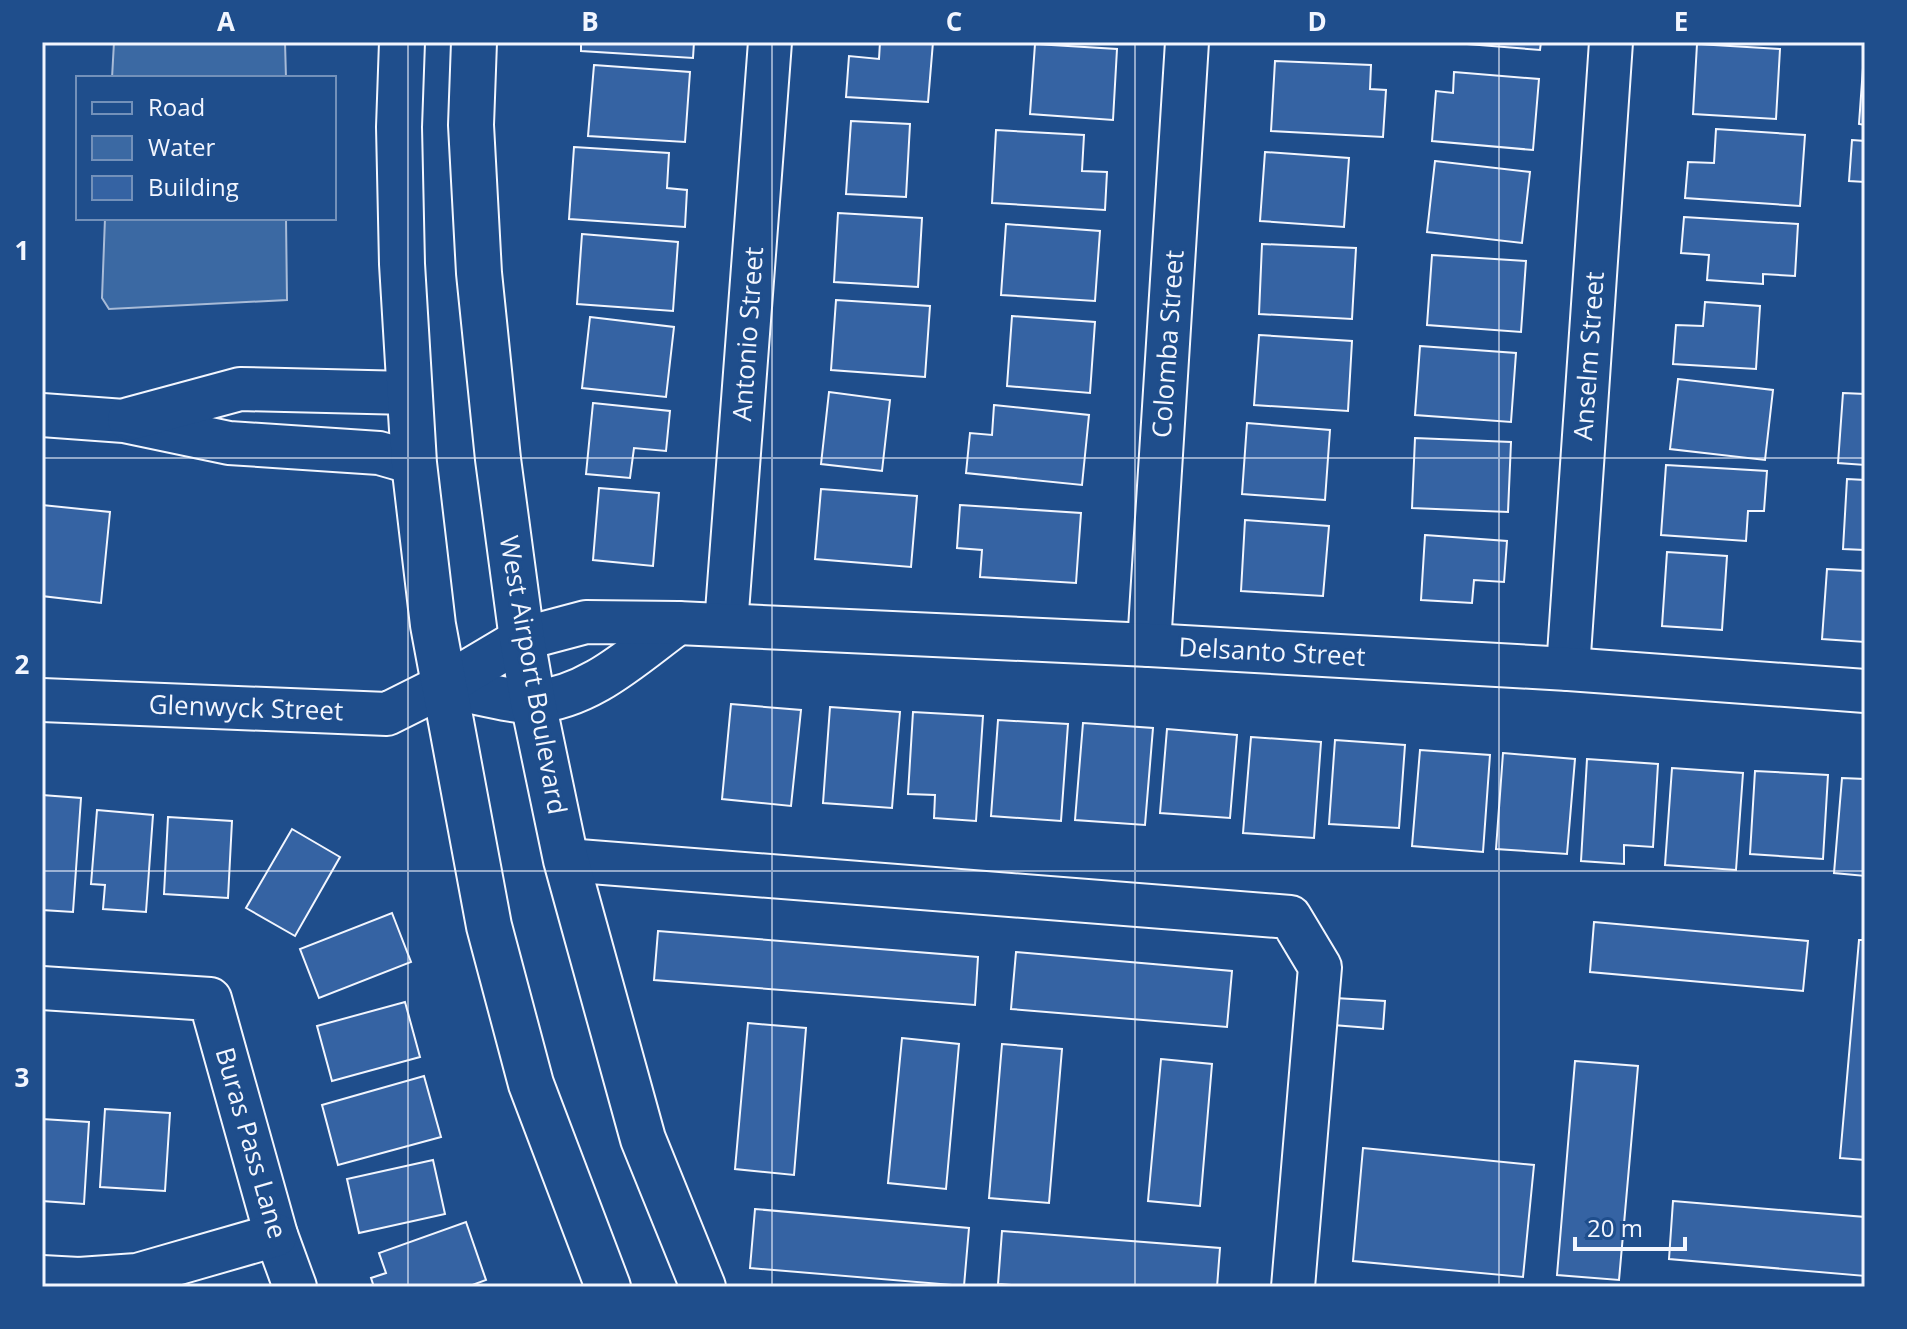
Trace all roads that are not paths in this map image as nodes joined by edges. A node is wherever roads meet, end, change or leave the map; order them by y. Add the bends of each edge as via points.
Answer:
1 (402, 42) edge
2 (474, 42) edge
3 (770, 42) edge
4 (1187, 42) edge
5 (1611, 42) edge
6 (313, 391) junction
7 (409, 393) junction
8 (42, 415) edge
9 (124, 421) junction
10 (308, 448) junction
11 (414, 463) junction
12 (678, 623) junction
13 (726, 625) junction
14 (522, 639) junction
15 (1149, 645) junction
16 (1568, 669) junction
17 (443, 686) junction
18 (1865, 691) edge
19 (42, 700) edge
20 (533, 702) junction
21 (566, 860) junction
22 (42, 988) edge
23 (276, 1235) junction
24 (42, 1277) edge
25 (295, 1287) edge
26 (608, 1287) edge
27 (703, 1287) edge
28 (1293, 1287) edge

1 - 7 main road via 399,127
2 - 14 main road, West Airport Boulevard via 471,125 479,273
3 - 13 street, Antonio Street
4 - 15 street, Colomba Street
5 - 16 street, Anselm Street
6 - 7 street
6 - 9 street via 240,389
6 - 10 street
7 - 11 main road
8 - 9 street
9 - 10 street via 229,443
10 - 11 street via 379,453
11 - 17 main road
12 - 13 street, Delsanto Street
12 - 14 street, Delsanto Street via 586,622
12 - 20 street via 593,686
13 - 15 street, Delsanto Street
14 - 17 street, Delsanto Street
14 - 20 main road, West Airport Boulevard
15 - 16 street, Delsanto Street
16 - 18 street, Delsanto Street
17 - 19 street, Glenwyck Street via 387,714
17 - 20 street
17 - 26 main road via 489,926 531,1084
20 - 21 main road, West Airport Boulevard
21 - 27 main road, West Airport Boulevard via 643,1139
21 - 28 street via 1290,917 1320,967
22 - 23 street, Buras Pass Lane via 210,999
23 - 24 street via 137,1275
23 - 25 street, Buras Pass Lane

